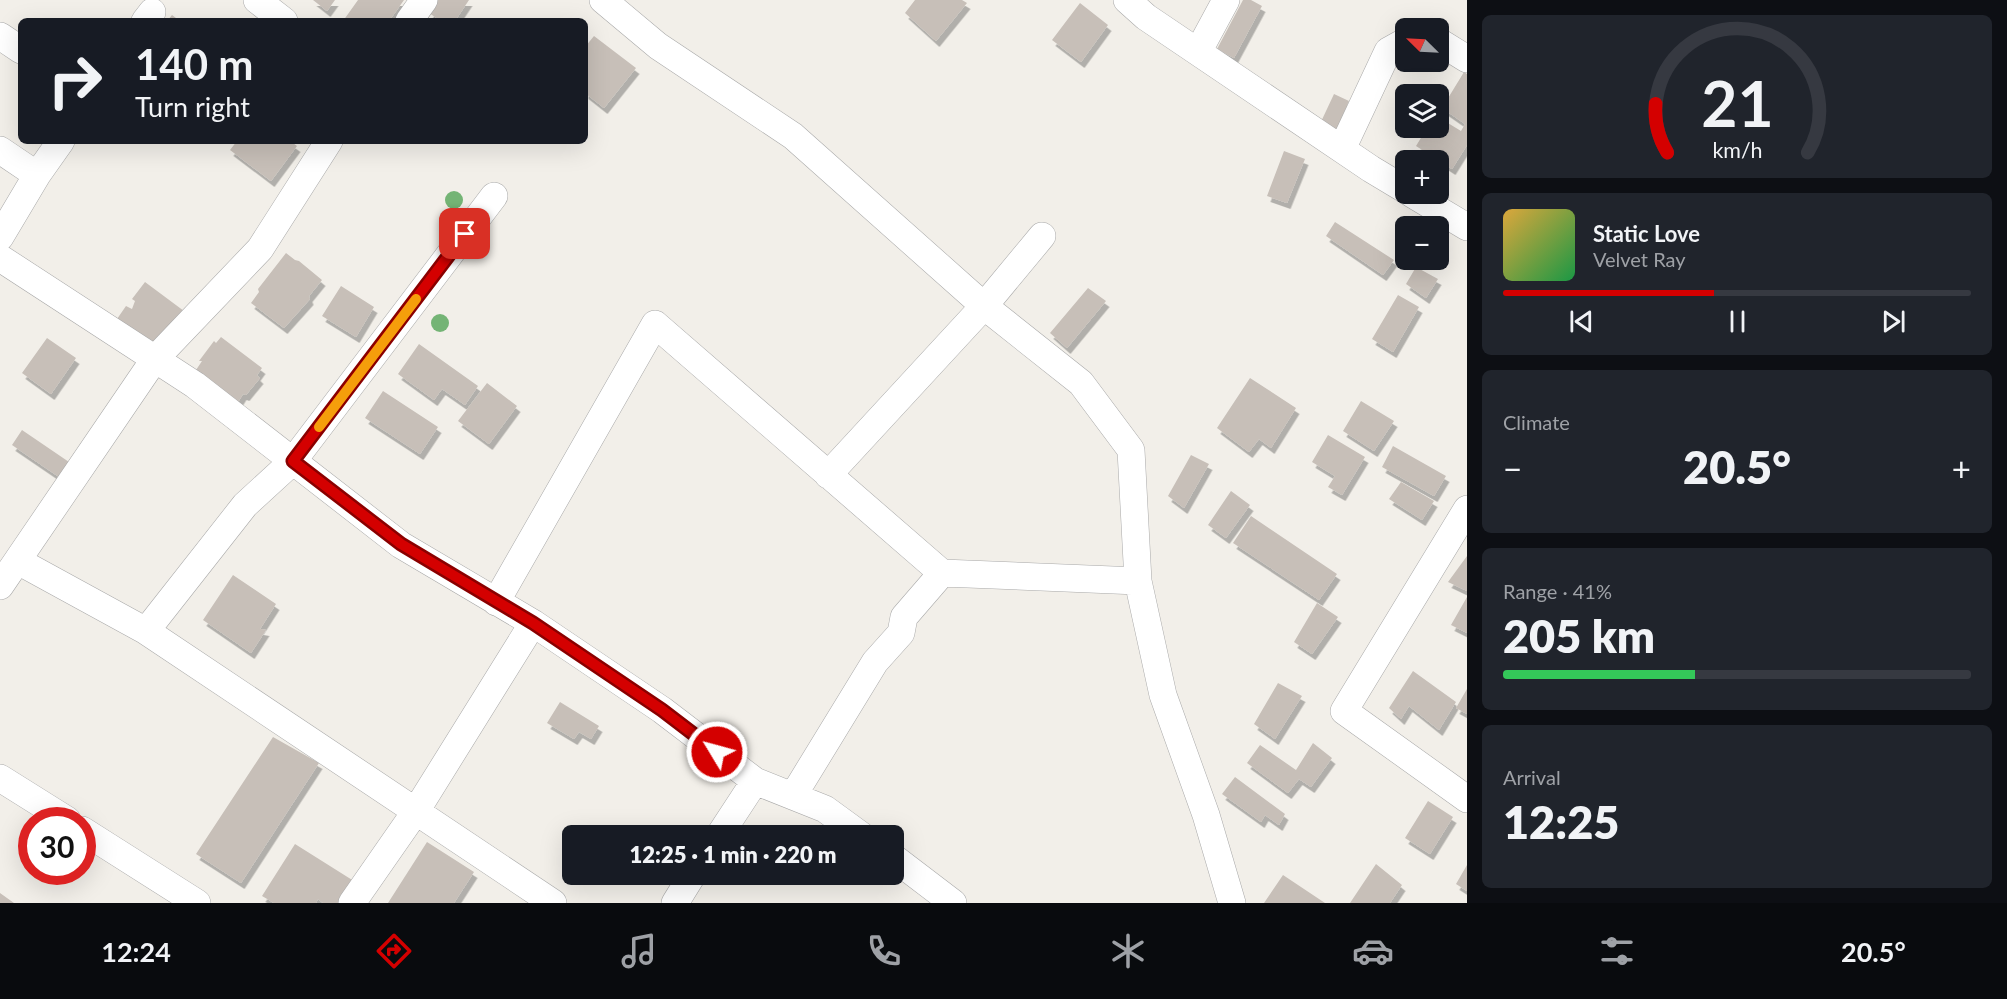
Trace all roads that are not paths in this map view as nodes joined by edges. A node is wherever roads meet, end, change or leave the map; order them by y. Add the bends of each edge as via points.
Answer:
1 (257, 0) edge
2 (424, 0) edge
3 (603, 0) edge
4 (1127, 0) edge
5 (1226, 0) edge
6 (280, 18) edge
7 (411, 18) edge
8 (0, 36) edge
9 (1395, 47) edge
10 (18, 48) edge
11 (1449, 48) edge
12 (1198, 52) junction
13 (1467, 59) edge
14 (59, 144) edge
15 (327, 144) edge
16 (1342, 149) junction
17 (0, 150) edge
18 (37, 175) junction
19 (1395, 183) edge
20 (494, 196) dead end
21 (1429, 204) edge
22 (1467, 227) edge
23 (1042, 236) dead end
24 (0, 237) edge
25 (0, 258) edge
26 (984, 306) junction
27 (154, 360) junction
28 (293, 461) junction
29 (828, 475) junction
30 (1467, 509) edge
31 (18, 561) junction
32 (942, 573) junction
33 (1138, 581) junction
34 (0, 586) edge
35 (496, 602) junction
36 (533, 623) junction
37 (146, 631) junction
38 (0, 778) edge
39 (755, 781) junction
40 (793, 796) junction
41 (1467, 799) edge
42 (46, 807) edge
43 (416, 811) junction
44 (726, 825) edge
45 (847, 825) edge
46 (96, 839) edge
47 (904, 866) edge
48 (686, 885) edge
49 (197, 903) edge
50 (352, 903) edge
51 (553, 903) edge
52 (675, 903) edge
53 (953, 903) edge
54 (1232, 903) edge

1 - 6 street
2 - 7 street
3 - 26 street via 658,46 793,135
4 - 12 street
5 - 12 street
8 - 10 street
9 - 16 street via 1388,51
11 - 13 street
12 - 16 street
14 - 18 street
15 - 27 street via 260,249
16 - 19 street
17 - 18 street
18 - 24 street
20 - 28 street
21 - 22 street
23 - 26 street
25 - 27 street
26 - 29 street
26 - 33 street via 1081,383 1131,450
27 - 28 street via 195,385
27 - 31 street
28 - 35 street via 401,544
28 - 37 street via 245,505
29 - 32 street
29 - 35 street via 655,324
30 - 41 street via 1344,711
31 - 34 street
31 - 37 street
32 - 33 street
32 - 40 street via 904,617 901,633 875,662
33 - 54 street via 1163,695 1206,815
35 - 36 street
36 - 39 street via 662,710
36 - 43 street
37 - 43 street
38 - 42 street
39 - 40 street
39 - 44 street
40 - 45 street via 825,809
43 - 50 street
43 - 51 street
46 - 49 street
47 - 53 street
48 - 52 street

